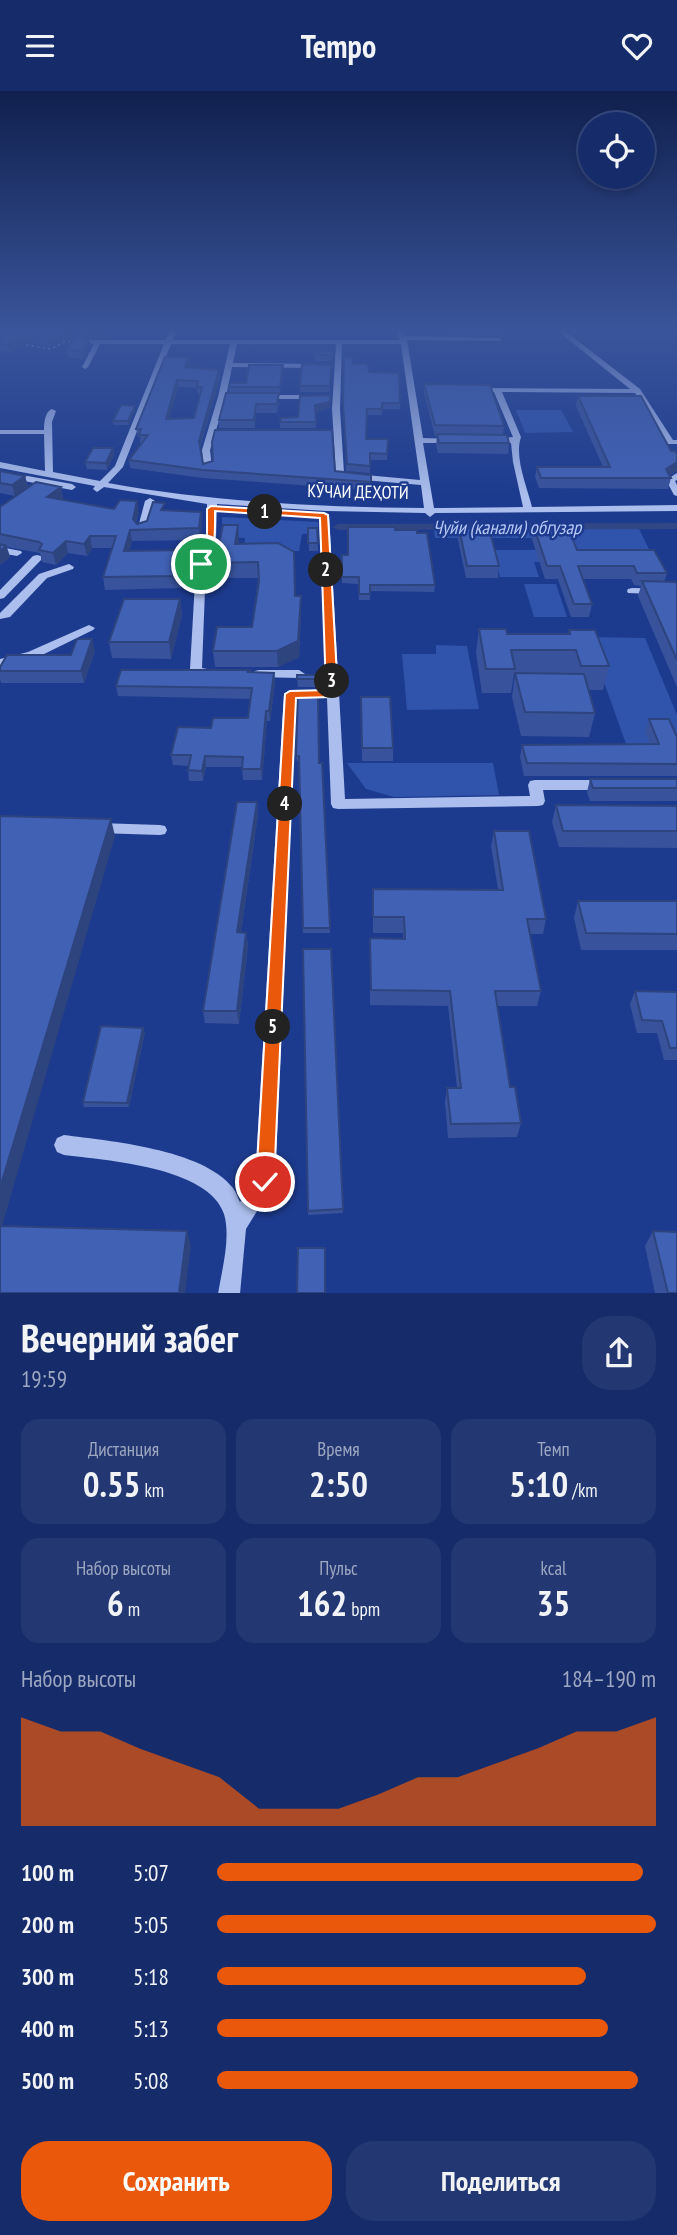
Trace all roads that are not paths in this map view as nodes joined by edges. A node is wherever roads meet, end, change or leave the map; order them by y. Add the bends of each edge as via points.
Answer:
1 (151, 384) edge
2 (224, 384) edge
3 (338, 384) edge
4 (410, 384) edge
5 (628, 384) edge
6 (482, 390) edge
7 (497, 390) junction
8 (637, 391) junction
9 (222, 397) junction
10 (235, 397) edge
11 (260, 397) edge
12 (337, 397) junction
13 (52, 411) dead end
14 (0, 432) edge
15 (49, 432) junction
16 (211, 433) junction
17 (224, 433) edge
18 (325, 433) edge
19 (338, 433) junction
20 (419, 440) junction
21 (460, 441) edge
22 (488, 441) edge
23 (515, 441) junction
24 (677, 442) edge
25 (0, 465) edge
26 (208, 468) edge
27 (0, 474) edge
28 (677, 476) edge
29 (47, 478) junction
30 (425, 483) junction
31 (98, 488) junction
32 (33, 490) edge
33 (677, 492) edge
34 (150, 501) junction
35 (211, 505) junction
36 (677, 508) edge
37 (528, 509) junction
38 (429, 512) junction
39 (324, 515) junction
40 (677, 516) edge
41 (142, 531) edge
42 (0, 550) edge
43 (18, 553) dead end
44 (37, 558) edge
45 (69, 567) dead end
46 (632, 591) dead end
47 (677, 592) edge
48 (0, 596) edge
49 (0, 616) edge
50 (89, 628) dead end
51 (0, 663) edge
52 (229, 674) edge
53 (243, 674) edge
54 (299, 674) edge
55 (332, 694) junction
56 (616, 785) edge
57 (80, 827) edge
58 (160, 830) dead end
59 (64, 1145) dead end
60 (235, 1228) junction
61 (229, 1293) edge

1 - 31 street via 119,467
2 - 9 street
3 - 12 street
4 - 20 street
5 - 8 street
6 - 7 street
7 - 8 street
7 - 23 street
8 - 24 street via 671,442
9 - 10 street
9 - 16 street
11 - 12 street
12 - 19 street
13 - 15 street
14 - 15 street
15 - 29 street
16 - 17 street
16 - 26 street via 206,450
18 - 19 street
19 - 30 street via 340,475
20 - 21 street
20 - 30 street
22 - 23 street
23 - 37 street
25 - 29 street, КӮЧАИ ДЕҲОТӢ
27 - 29 street, КӮЧАИ ДЕҲОТӢ
28 - 33 street via 670,480
29 - 31 street, КӮЧАИ ДЕҲОТӢ
29 - 32 street
30 - 38 street
31 - 34 street, КӮЧАИ ДЕҲОТӢ
31 - 35 street, КӮЧАИ ДЕҲОТӢ
34 - 35 street, КӮЧАИ ДЕҲОТӢ
34 - 41 street
35 - 38 street, КӮЧАИ ДЕҲОТӢ
35 - 39 street, КӮЧАИ ДЕҲОТӢ
35 - 52 street via 211,538 201,564 196,669 205,674
36 - 37 street, КӮЧАИ ДЕҲОТӢ
37 - 38 street, КӮЧАИ ДЕҲОТӢ
38 - 39 street, КӮЧАИ ДЕҲОТӢ
38 - 40 street, КӮЧАИ ДЕҲОТӢ
39 - 55 street
42 - 43 street
44 - 48 street
45 - 49 street via 43,576
46 - 47 street
50 - 51 street via 32,656
53 - 54 street
55 - 56 street via 338,804 538,801 535,785
55 - 60 street via 290,694 265,1182
57 - 58 street
59 - 60 street via 145,1156 216,1184 228,1195
60 - 61 street

